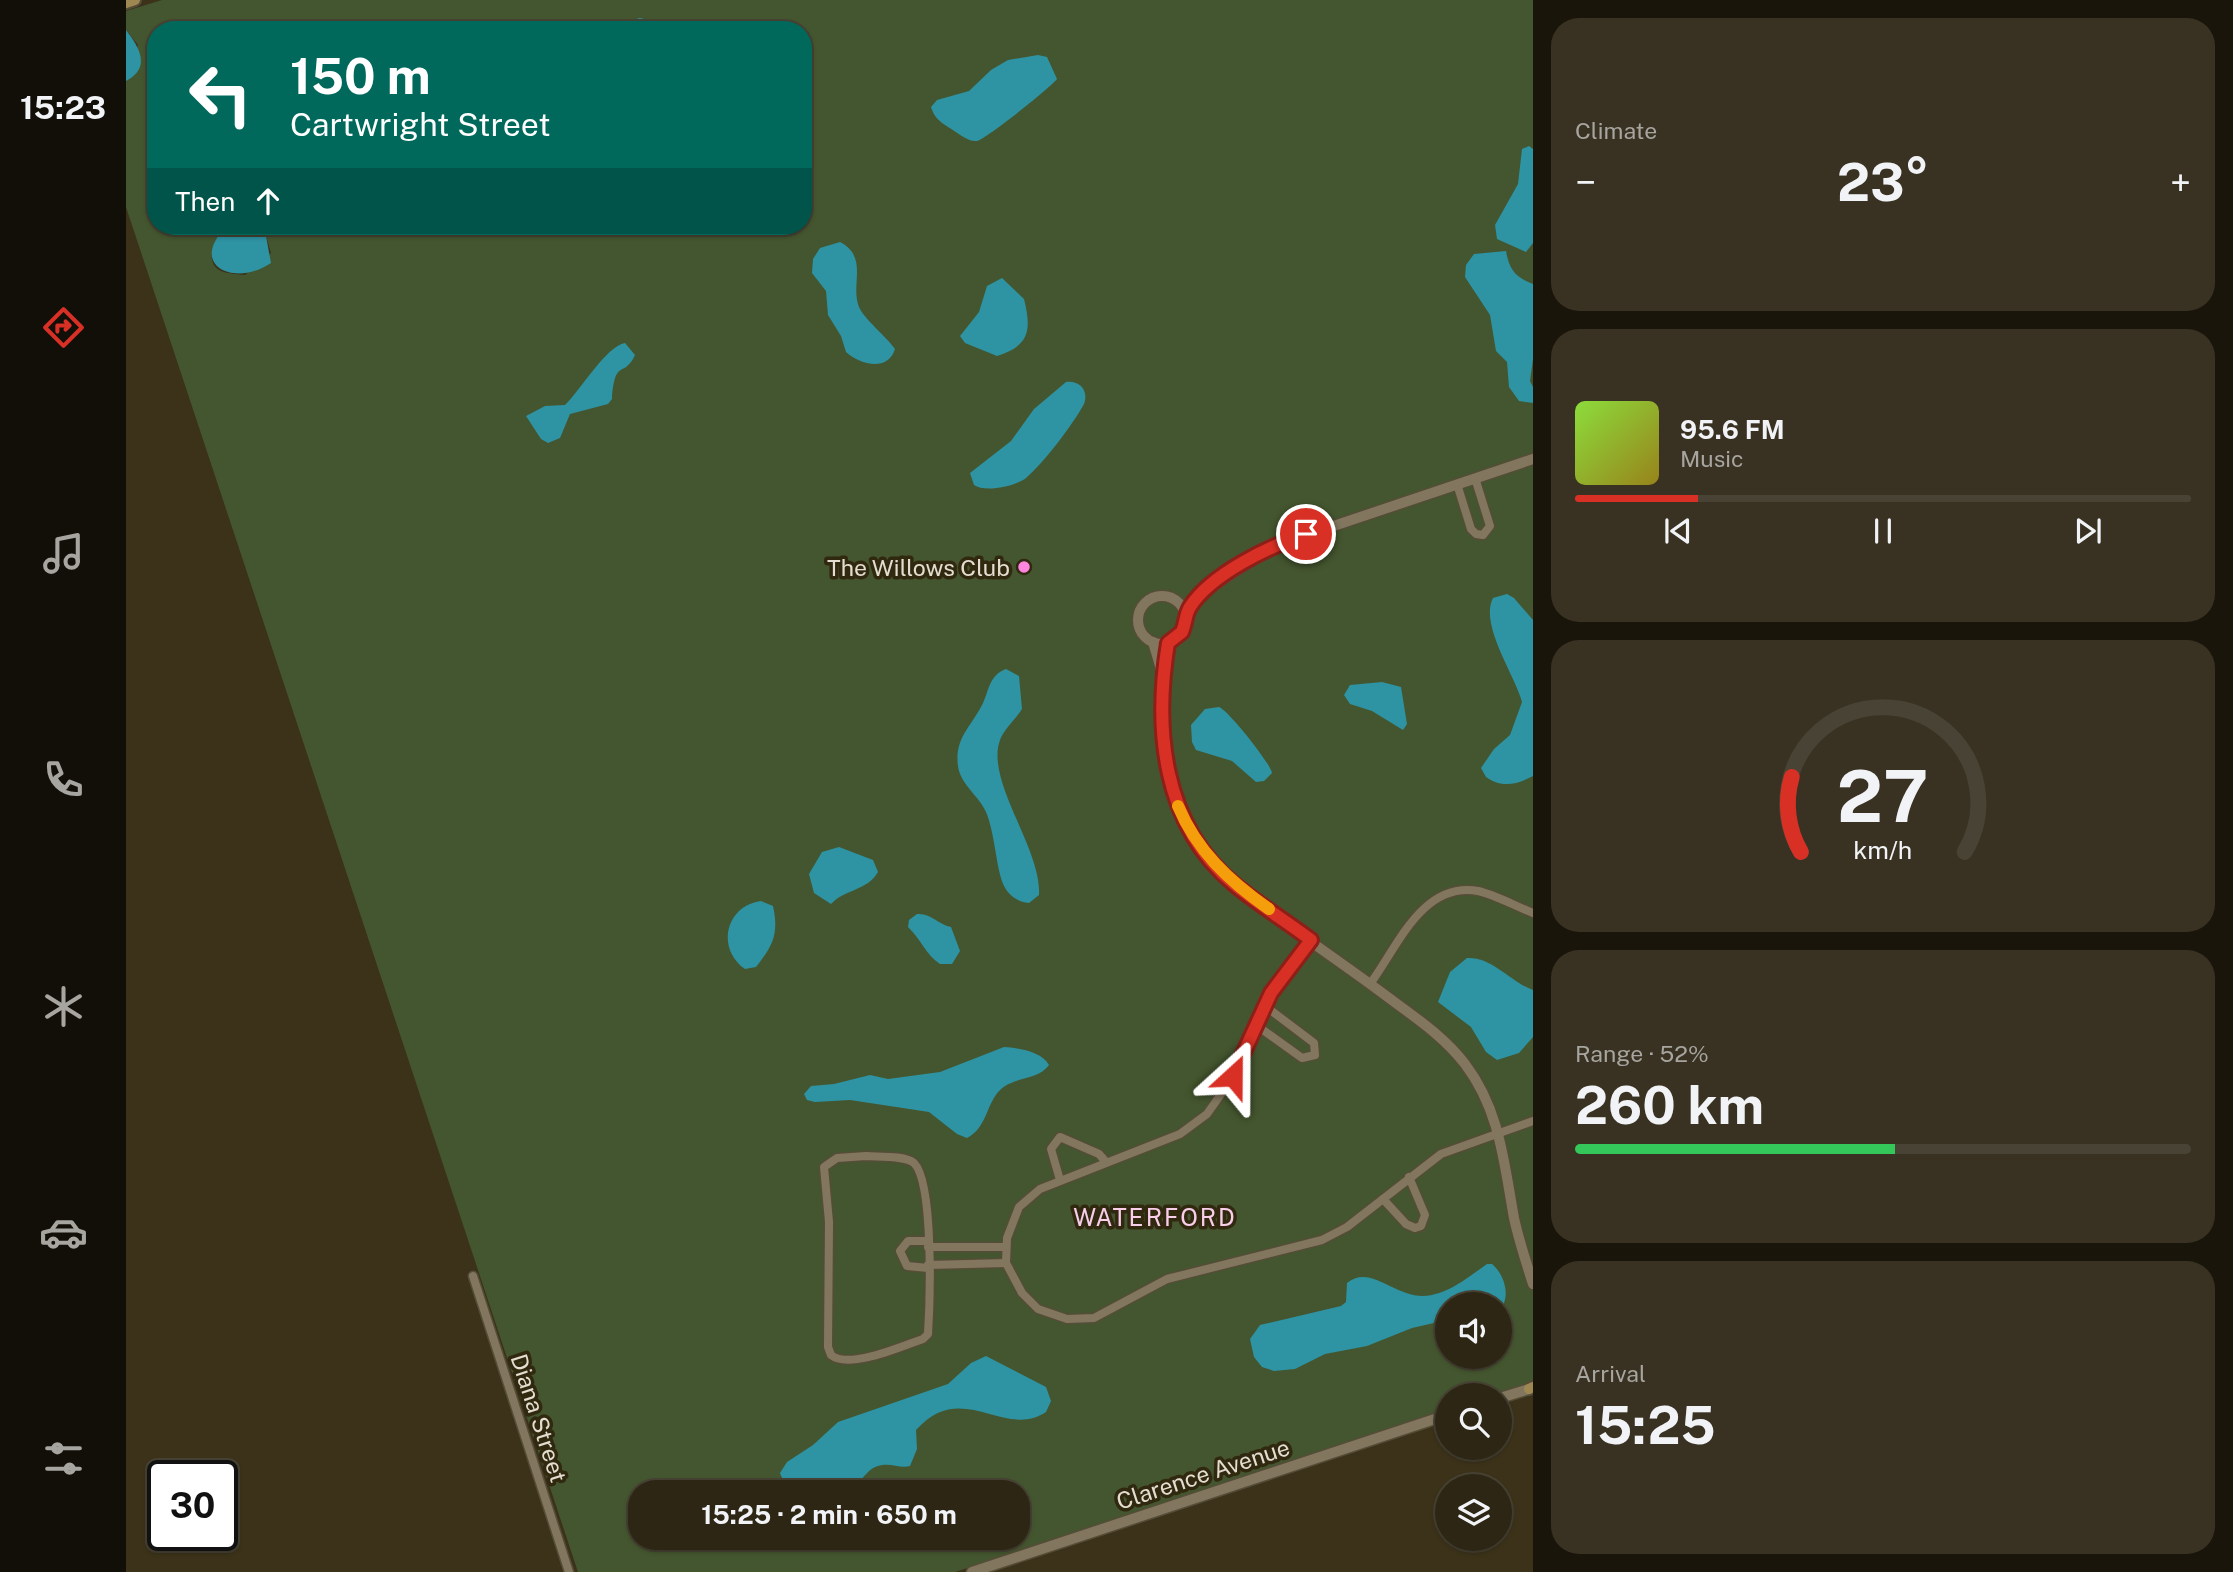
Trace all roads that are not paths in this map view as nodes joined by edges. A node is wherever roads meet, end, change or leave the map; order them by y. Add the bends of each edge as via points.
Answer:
1 (135, 0) edge
2 (126, 3) edge
3 (1533, 459) edge
4 (1475, 478) junction
5 (1457, 484) junction
6 (1200, 594) junction
7 (1177, 601) junction
8 (1185, 615) junction
9 (1153, 642) junction
10 (1168, 643) junction
11 (1163, 677) junction
12 (1533, 913) edge
13 (1311, 940) junction
14 (1370, 984) junction
15 (1265, 1006) junction
16 (1256, 1025) junction
17 (1533, 1121) edge
18 (1499, 1133) junction
19 (1106, 1162) junction
20 (1409, 1177) junction
21 (1060, 1180) junction
22 (1383, 1199) junction
23 (928, 1244) junction
24 (1005, 1247) junction
25 (1006, 1263) junction
26 (928, 1266) junction
27 (473, 1276) dead end
28 (1533, 1284) edge
29 (1532, 1388) edge
30 (1512, 1394) edge
31 (1435, 1419) edge
32 (569, 1572) edge
33 (972, 1572) edge

1 - 2 main road
3 - 4 street
4 - 5 street
4 - 5 street via 1490,526 1483,534 1471,529
5 - 6 street via 1273,546
6 - 7 street
6 - 8 street
7 - 8 street
7 - 9 street via 1158,596 1142,607 1140,627
8 - 10 street via 1182,632
9 - 10 street
9 - 11 street
10 - 11 street
11 - 13 street via 1169,775 1184,821 1233,883
12 - 14 street via 1475,891 1439,897 1419,914
13 - 14 street
13 - 15 street
14 - 18 street via 1447,1043 1475,1078
15 - 16 street
15 - 16 street via 1314,1043 1315,1055 1302,1058
16 - 19 street via 1231,1080 1207,1114 1180,1134
17 - 18 street
18 - 20 street via 1441,1154
18 - 28 street
19 - 21 street
19 - 21 street via 1099,1154 1060,1137 1051,1149
20 - 22 street
20 - 22 street via 1425,1214 1421,1226 1406,1224
21 - 24 street via 1019,1207
22 - 25 street via 1322,1240 1167,1279 1086,1319 1059,1318 1038,1308 1015,1284
23 - 24 street
23 - 26 street
23 - 26 street via 908,1241 900,1251 907,1266
23 - 26 street via 928,1204 912,1161 866,1156 837,1158 824,1167 831,1354 840,1360 871,1356 923,1339 928,1327
24 - 25 street
25 - 26 street
27 - 32 street, Diana Street
29 - 30 street
31 - 33 street, Clarence Avenue

